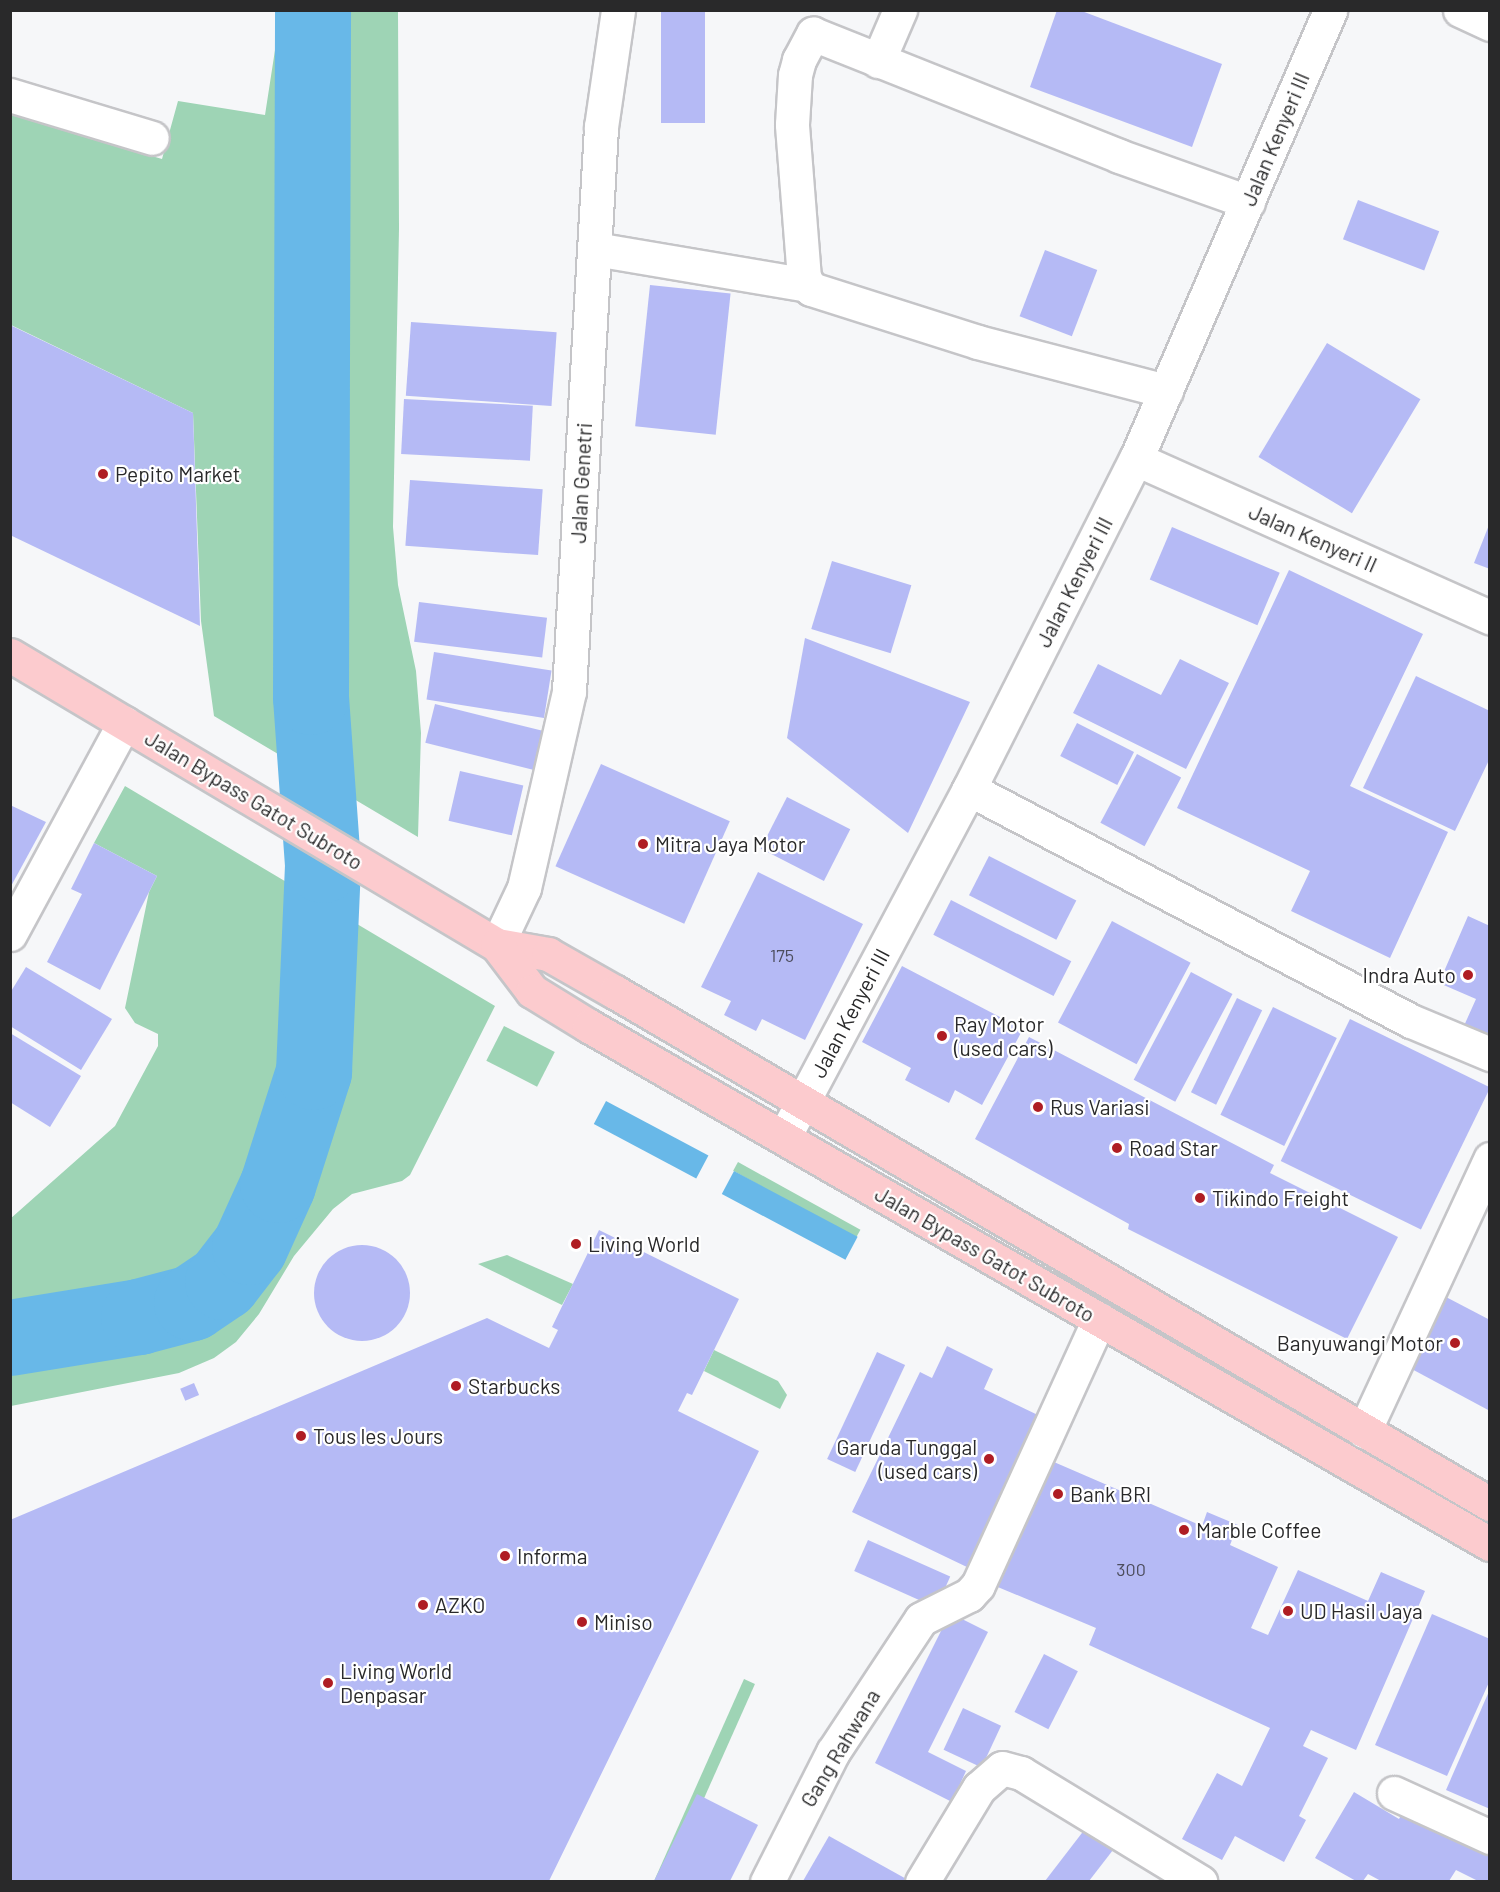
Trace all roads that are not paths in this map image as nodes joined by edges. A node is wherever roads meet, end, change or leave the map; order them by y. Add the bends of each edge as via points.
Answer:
1 (618, 10) edge
2 (900, 10) edge
3 (1330, 10) edge
4 (1460, 10) edge
5 (1490, 24) edge
6 (878, 61) junction
7 (10, 95) edge
8 (152, 138) dead end
9 (1248, 202) junction
10 (595, 249) junction
11 (808, 285) junction
12 (1166, 391) junction
13 (1136, 459) junction
14 (1490, 617) edge
15 (10, 655) edge
16 (124, 723) junction
17 (969, 789) junction
18 (10, 934) edge
19 (497, 945) junction
20 (1490, 1054) edge
21 (803, 1103) junction
22 (784, 1137) junction
23 (1490, 1159) edge
24 (1099, 1319) junction
25 (1365, 1431) junction
26 (1490, 1504) edge
27 (1490, 1544) edge
28 (1394, 1793) dead end
29 (1490, 1837) edge
30 (1179, 1876) edge
31 (767, 1881) edge
32 (922, 1881) edge

1 - 10 street, Jalan Genetri via 601,127
2 - 6 street
3 - 9 street, Jalan Kenyeri III
4 - 5 street
6 - 9 street
6 - 11 street via 813,34 795,75 792,124 804,278
7 - 8 street
9 - 12 street, Jalan Kenyeri III
10 - 11 street
10 - 19 street, Jalan Genetri via 569,691 524,888
11 - 12 street via 889,316
12 - 13 street, Jalan Kenyeri III
13 - 14 street, Jalan Kenyeri II
13 - 17 street, Jalan Kenyeri III
15 - 16 highway, Jalan Bypass Gatot Subroto
16 - 18 street
16 - 19 highway, Jalan Bypass Gatot Subroto
17 - 20 street via 1411,1021
17 - 21 street, Jalan Kenyeri III
19 - 21 highway, Jalan Bypass Gatot Subroto via 548,954
19 - 22 highway, Jalan Bypass Gatot Subroto via 532,991
21 - 22 street, Jalan Kenyeri III
21 - 25 highway, Jalan Bypass Gatot Subroto
22 - 24 highway, Jalan Bypass Gatot Subroto
23 - 25 street
24 - 27 highway, Jalan Bypass Gatot Subroto
24 - 31 street, Gang Rahwana via 978,1585 969,1595 921,1619 833,1752
25 - 26 highway, Jalan Bypass Gatot Subroto
28 - 29 street
30 - 32 street via 1021,1773 1002,1768 979,1788

